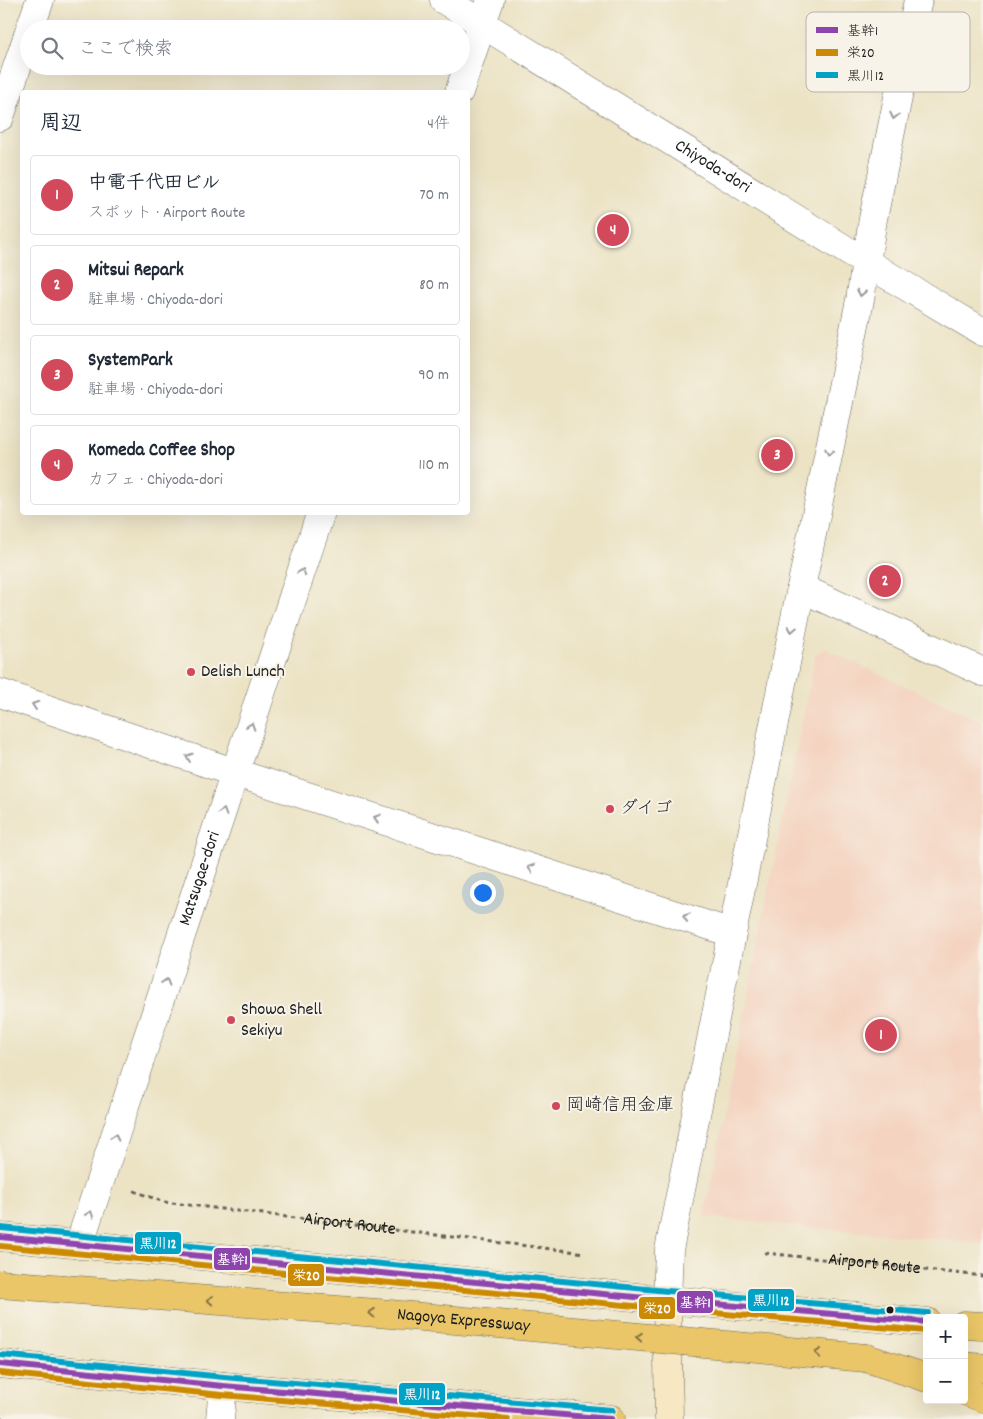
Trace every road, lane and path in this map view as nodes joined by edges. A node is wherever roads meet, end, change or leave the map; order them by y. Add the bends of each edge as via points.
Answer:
1 (40, 0) edge
2 (444, 0) edge
3 (486, 11) edge
4 (33, 20) edge
5 (20, 57) edge
6 (470, 59) edge
7 (465, 75) edge
8 (460, 90) edge
9 (899, 92) edge
10 (0, 117) edge
11 (867, 263) junction
12 (983, 332) edge
13 (320, 515) edge
14 (801, 588) junction
15 (983, 672) edge
16 (0, 693) edge
17 (236, 773) junction
18 (732, 933) junction
19 (133, 1191) dead end
20 (0, 1237) edge
21 (80, 1245) junction
22 (585, 1253) dead end
23 (765, 1253) dead end
24 (983, 1276) edge
25 (0, 1284) edge
26 (667, 1300) junction
27 (923, 1322) edge
28 (968, 1325) edge
29 (983, 1326) edge
30 (866, 1358) junction
31 (923, 1363) edge
32 (0, 1364) edge
33 (968, 1366) edge
34 (983, 1368) edge
35 (923, 1377) edge
36 (223, 1386) junction
37 (968, 1392) edge
38 (983, 1398) edge
39 (220, 1419) edge
40 (611, 1419) edge
41 (669, 1419) edge

1 - 4 street
2 - 3 street, Chiyoda-dori
3 - 6 street
3 - 11 street, Chiyoda-dori
5 - 10 street
7 - 8 street
9 -> 11 street
11 - 12 street, Chiyoda-dori
11 -> 14 street
17 -> 13 street, Matsugae-dori
14 - 15 street
14 -> 18 street
17 -> 16 street
18 -> 17 street
21 -> 17 street, Matsugae-dori
18 - 26 street via 669,1250
19 - 22 path, Airport Route via 164,1202
20 - 21 main road
21 - 26 main road
23 - 24 path, Airport Route
30 -> 25 main road, Nagoya Expressway, bridge via 390,1314
26 - 27 main road
26 - 41 street
28 - 29 main road
30 - 31 main road, Nagoya Expressway
30 - 35 main road
32 - 36 main road
33 - 34 main road
36 - 39 street
36 - 40 main road
37 - 38 main road

